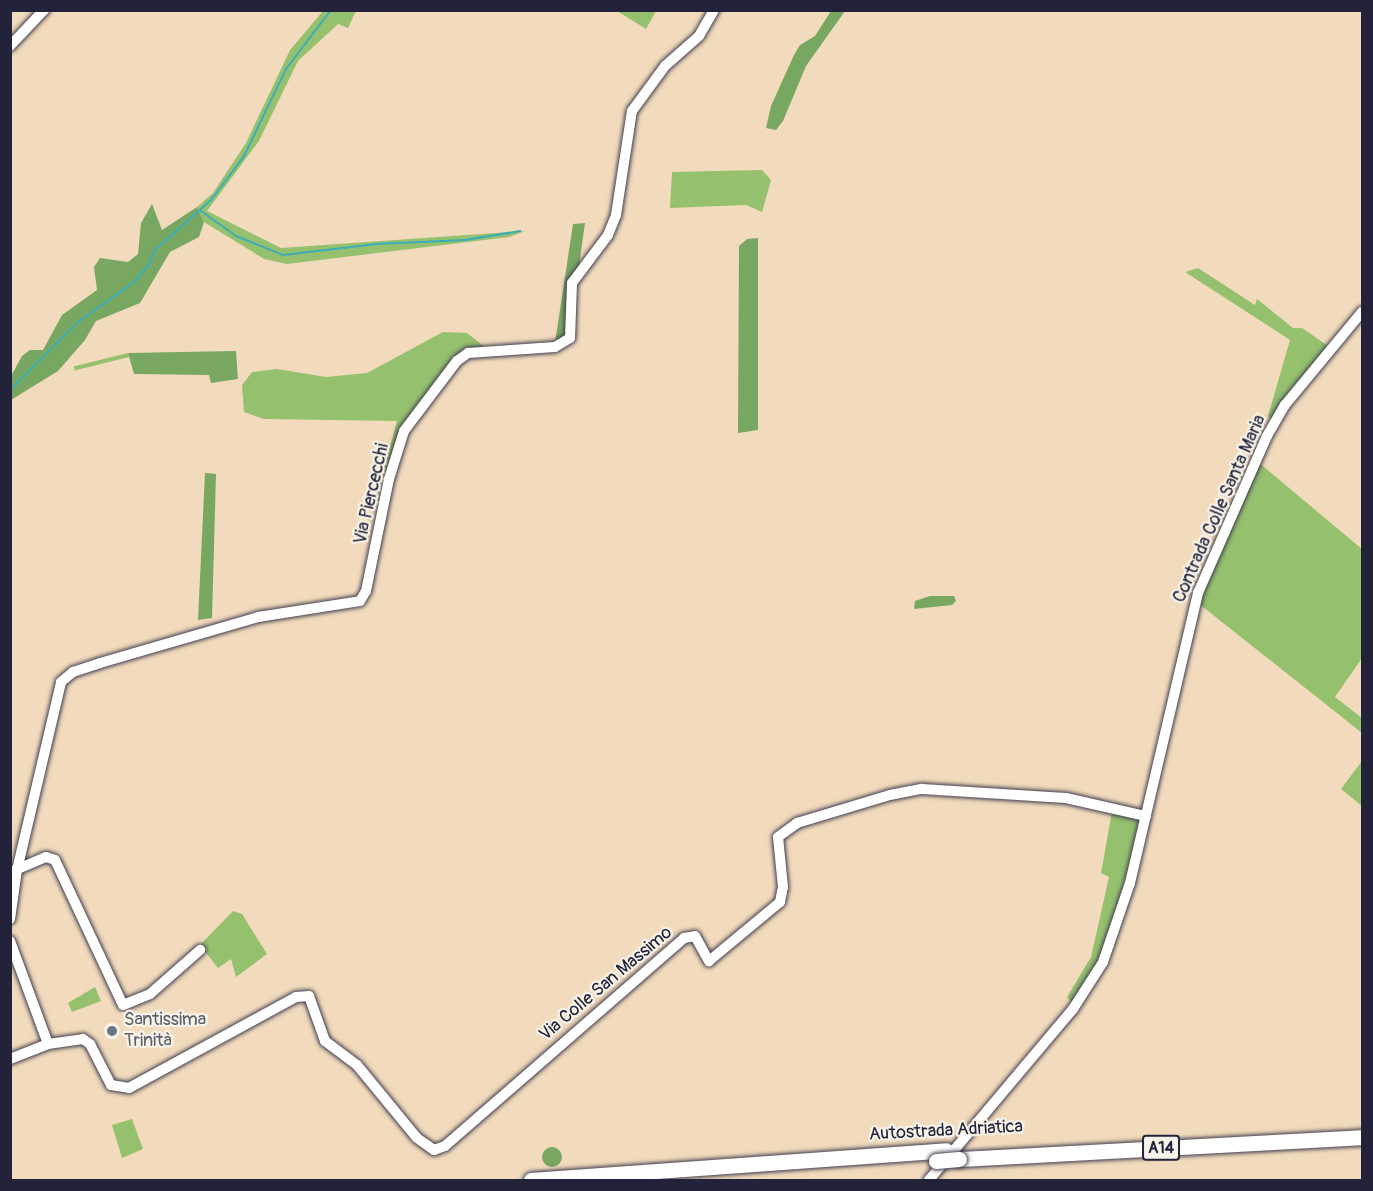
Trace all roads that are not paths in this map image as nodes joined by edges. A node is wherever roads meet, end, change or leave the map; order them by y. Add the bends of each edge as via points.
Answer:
1 (714, 10) edge
2 (37, 12) edge
3 (10, 46) edge
4 (1362, 312) edge
5 (1146, 816) junction
6 (14, 871) edge
7 (10, 919) edge
8 (10, 941) edge
9 (200, 950) dead end
10 (48, 1044) junction
11 (10, 1059) edge
12 (1362, 1127) edge
13 (1362, 1137) edge
14 (962, 1154) junction
15 (941, 1155) junction
16 (531, 1180) edge
17 (638, 1180) edge
18 (929, 1180) edge

1 - 6 street, Via Piercecchi via 699,36 665,66 632,111 616,215 608,235 572,283 570,338 555,346 468,353 457,361 404,431 389,479 366,591 360,601 258,617 73,672 61,682
2 - 3 street
4 - 5 street, Contrada Colle Santa Maria via 1281,413 1198,593
5 - 10 street, Via Colle San Massimo via 1066,798 922,789 797,823 778,837 783,887 780,902 710,961 699,939 690,935 684,938 445,1146 434,1150 417,1138 357,1065 325,1041 309,996 296,997 129,1088 114,1087 108,1081 85,1040
5 - 18 street, Contrada Colle Santa Maria via 1130,884 1103,962 1073,1009
6 - 7 street, Via Piercecchi
6 - 9 street via 46,857 55,860 123,1005 150,994
8 - 10 street
10 - 11 street
12 - 14 highway, Autostrada Adriatica / A14
13 - 14 highway, Autostrada Adriatica / A14
14 - 15 highway, Autostrada Adriatica / A14, bridge
15 - 16 highway, Autostrada Adriatica / A14
15 - 17 highway, Autostrada Adriatica / A14

